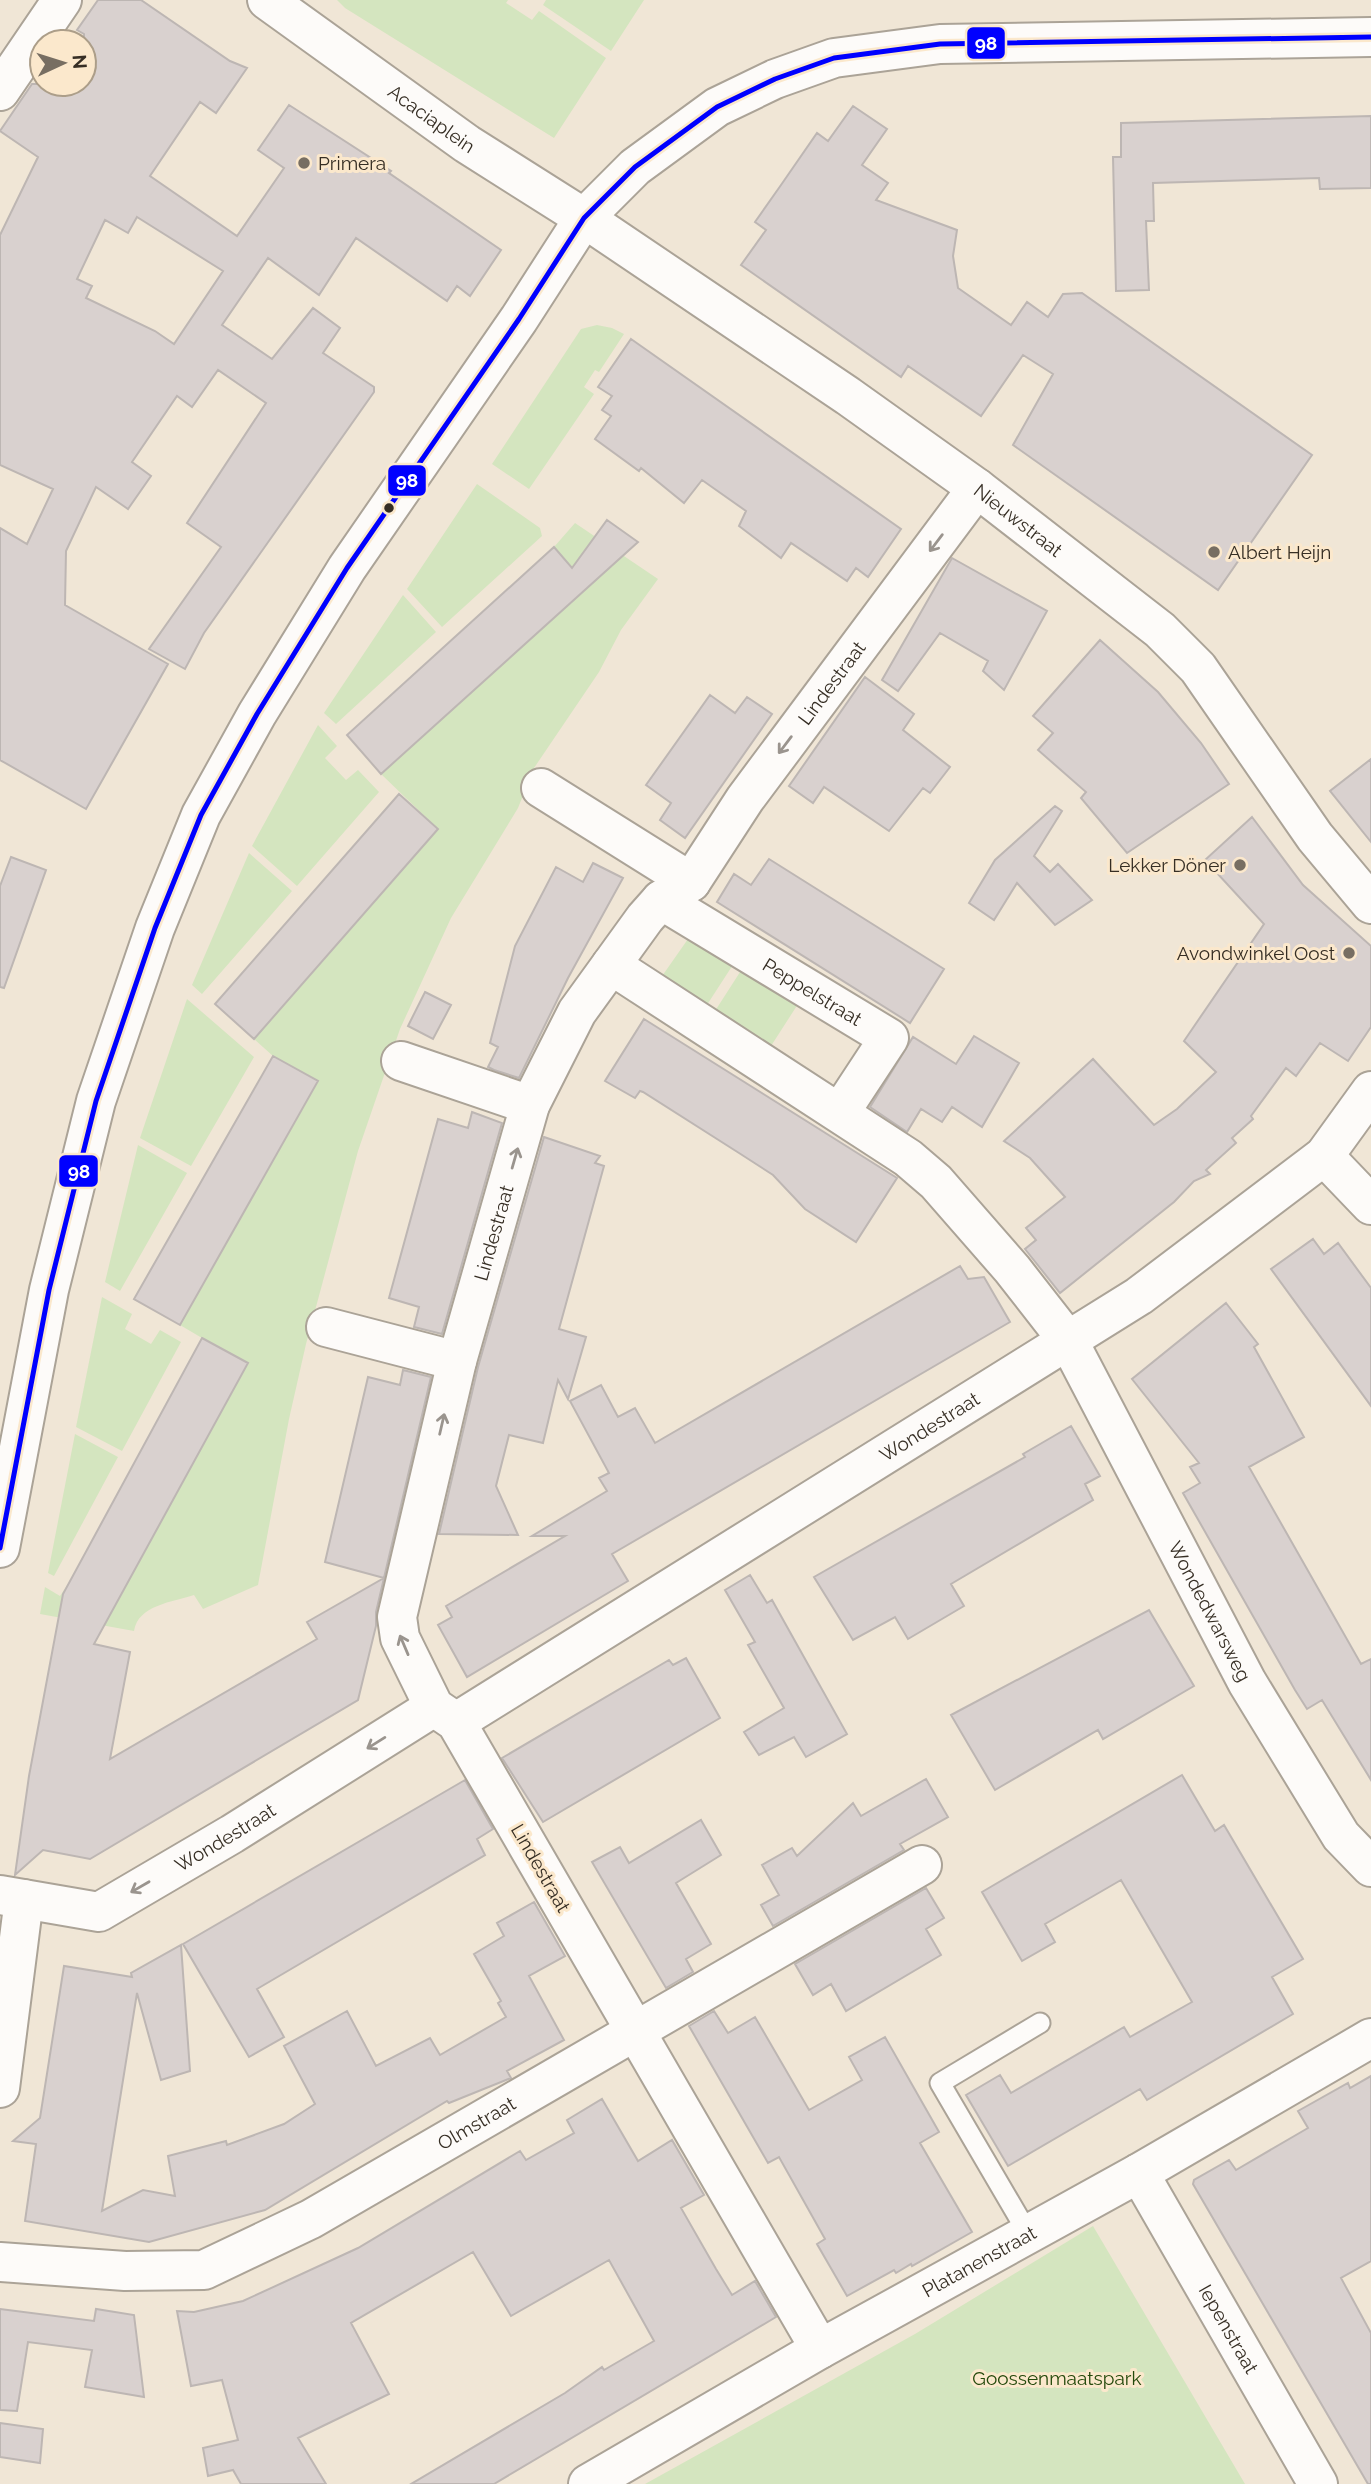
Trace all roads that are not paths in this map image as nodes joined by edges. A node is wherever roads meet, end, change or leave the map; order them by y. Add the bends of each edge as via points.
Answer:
1 (62, 0) edge
2 (281, 4) edge
3 (1371, 37) edge
4 (0, 91) edge
5 (584, 218) junction
6 (977, 488) junction
7 (541, 788) dead end
8 (676, 891) junction
9 (1371, 904) edge
10 (611, 965) junction
11 (401, 1061) dead end
12 (1371, 1091) edge
13 (530, 1105) junction
14 (841, 1111) junction
15 (1324, 1156) junction
16 (1371, 1205) edge
17 (326, 1327) dead end
18 (1069, 1342) junction
19 (457, 1361) junction
20 (0, 1548) edge
21 (445, 1714) junction
22 (922, 1865) dead end
23 (1371, 1867) edge
24 (12, 1897) edge
25 (1040, 2023) dead end
26 (635, 2030) junction
27 (1371, 2038) edge
28 (0, 2088) edge
29 (1139, 2173) junction
30 (1029, 2235) junction
31 (0, 2262) edge
32 (820, 2349) junction
33 (588, 2484) edge
34 (1318, 2484) edge

1 - 4 street
2 - 5 street, Acaciaplein via 467,144
3 - 5 street via 940,44 834,58 717,107 635,167
5 - 6 street, Nieuwstraat
5 - 20 street via 347,568 201,815 155,928 96,1101 49,1290
6 -> 8 street, Lindestraat
6 - 9 street, Nieuwstraat via 1160,630 1198,668 1315,837
7 - 8 street
8 - 10 street, Lindestraat
8 - 14 street, Peppelstraat via 889,1038
10 - 13 street, Lindestraat via 577,1012
10 - 14 street
11 - 13 street
12 - 15 street, Wondestraat
19 -> 13 street, Lindestraat
14 - 18 street via 936,1182
15 - 16 street
15 - 18 street, Wondestraat via 1139,1296
17 - 19 street
18 - 21 street, Wondestraat
18 - 23 street, Wondedwarsweg via 1247,1682 1341,1836
21 -> 19 street, Lindestraat via 400,1638 397,1617
21 -> 24 street, Wondestraat via 99,1912
21 - 26 street, Lindestraat
22 - 26 street, Olmstraat
24 - 28 street
25 - 30 lane via 940,2083
26 - 31 street, Olmstraat via 311,2219 204,2270 125,2271
26 - 32 street, Lindestraat
27 - 29 street, Platanenstraat
29 - 30 street, Platanenstraat
29 - 34 street, Iepenstraat
30 - 32 street, Platanenstraat
32 - 33 street, Platanenstraat

